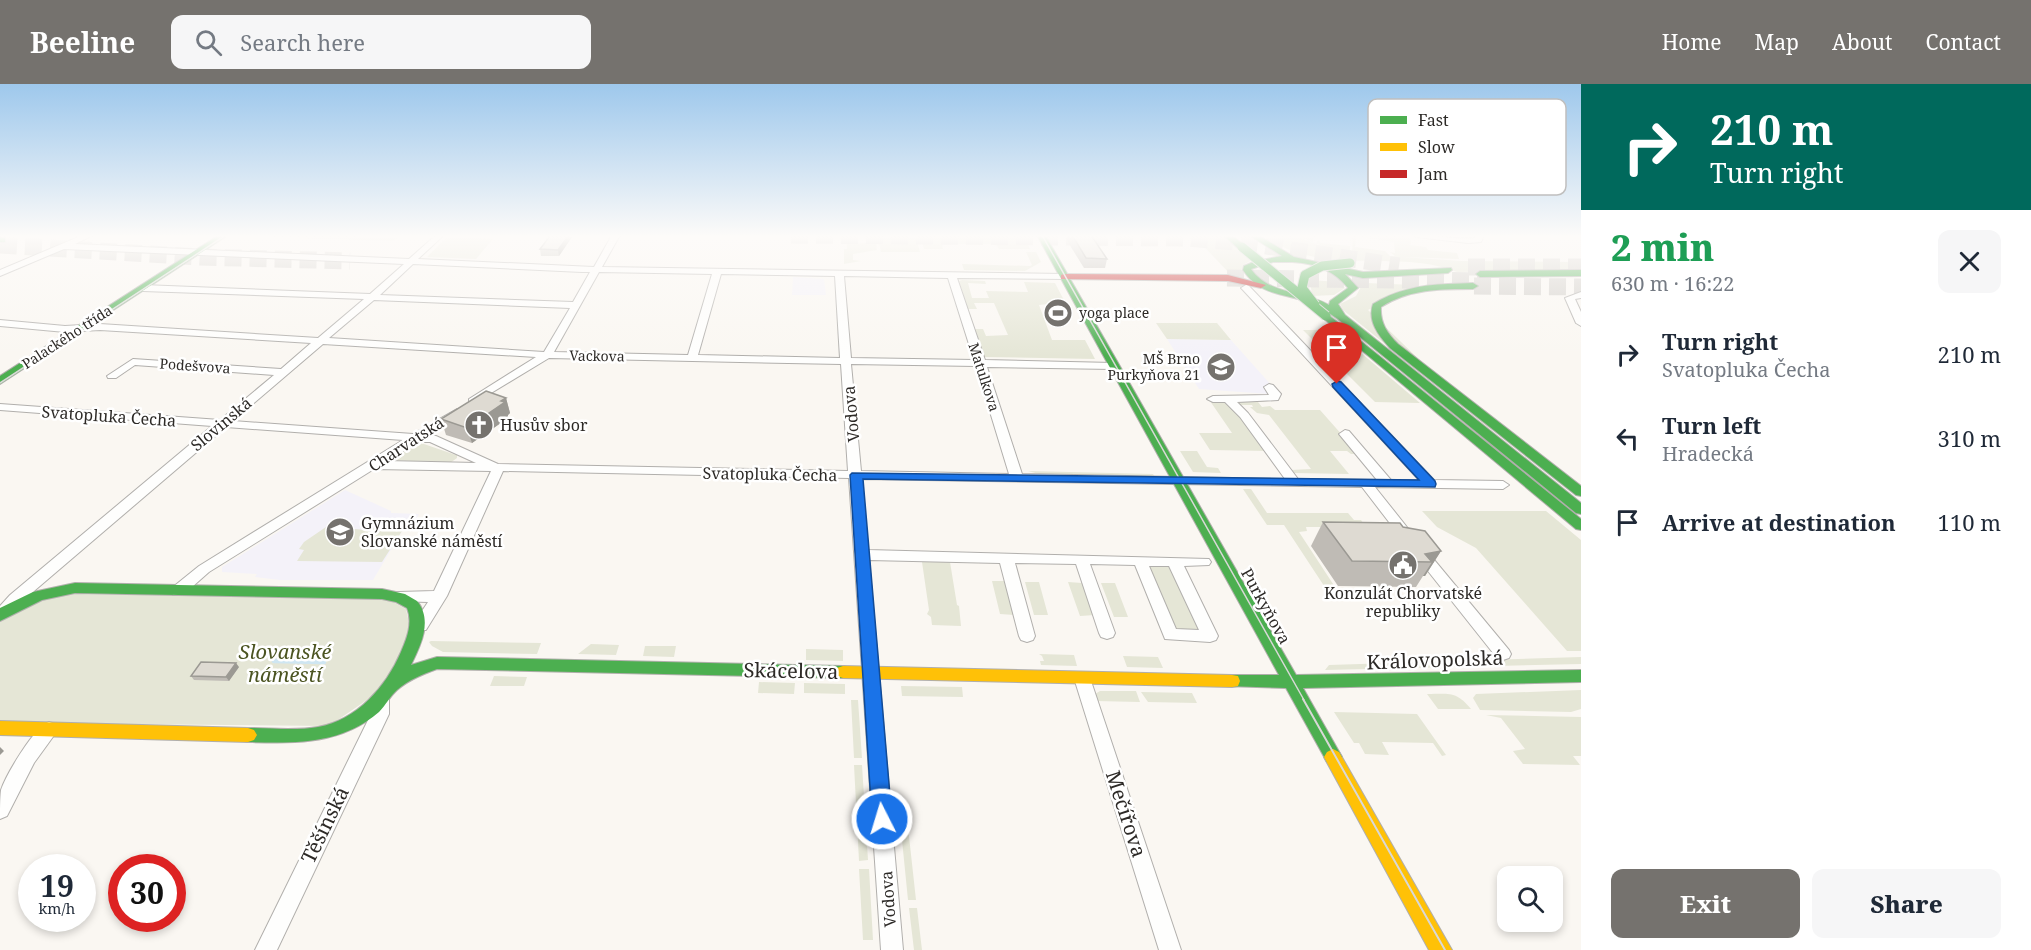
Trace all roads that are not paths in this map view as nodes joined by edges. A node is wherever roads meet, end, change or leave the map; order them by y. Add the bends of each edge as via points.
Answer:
1 (163, 275) edge
2 (396, 275) edge
3 (592, 275) edge
4 (716, 275) edge
5 (839, 275) edge
6 (952, 275) edge
7 (975, 275) edge
8 (1239, 275) tunnel mouth
9 (1250, 275) edge
10 (1281, 275) edge
11 (1306, 275) edge
12 (1342, 275) edge
13 (1544, 275) edge
14 (1566, 275) edge
15 (1064, 277) junction
16 (1228, 278) junction
17 (1481, 280) junction
18 (1581, 282) edge
19 (1264, 286) junction
20 (143, 288) junction
21 (1246, 288) dead end
22 (1347, 292) junction
23 (1294, 296) junction
24 (371, 298) junction
25 (575, 305) junction
26 (1326, 316) junction
27 (1341, 317) junction
28 (1581, 322) edge
29 (0, 323) edge
30 (81, 328) junction
31 (319, 342) junction
32 (546, 355) junction
33 (692, 358) junction
34 (847, 361) junction
35 (980, 364) junction
36 (1113, 366) junction
37 (282, 372) junction
38 (112, 376) dead end
39 (0, 381) edge
40 (1269, 387) dead end
41 (1213, 399) dead end
42 (1228, 399) junction
43 (0, 407) edge
44 (221, 424) junction
45 (1345, 434) dead end
46 (414, 438) junction
47 (374, 465) junction
48 (498, 469) junction
49 (856, 475) junction
50 (1017, 478) junction
51 (1177, 480) junction
52 (1294, 482) junction
53 (1365, 483) junction
54 (1388, 484) junction
55 (1430, 484) junction
56 (1503, 485) dead end
57 (1581, 492) edge
58 (1581, 510) edge
59 (1581, 526) edge
60 (862, 555) junction
61 (1006, 558) junction
62 (1081, 559) junction
63 (1140, 561) junction
64 (1174, 561) junction
65 (1204, 562) dead end
66 (178, 591) junction
67 (439, 596) junction
68 (399, 597) junction
69 (1, 614) edge
70 (420, 626) junction
71 (1107, 633) dead end
72 (1027, 636) dead end
73 (414, 642) junction
74 (1503, 654) dead end
75 (437, 663) junction
76 (870, 673) junction
77 (1581, 676) edge
78 (1082, 678) junction
79 (1289, 682) junction
80 (394, 684) junction
81 (380, 700) junction
82 (0, 728) edge
83 (49, 729) junction
84 (0, 810) edge
85 (266, 950) edge
86 (892, 950) edge
87 (1170, 950) edge
88 (1441, 950) edge

1 - 20 main road, Palackého třída
2 - 24 street, Slovinská
3 - 25 street, Charvatská
4 - 33 street
5 - 34 street, Vodova
6 - 35 street, Matulkova
7 - 15 street
8 - 16 main road
9 - 19 main road
10 - 26 main road, bridge
11 - 26 main road, bridge via 1302,288
12 - 22 main road via 1347,278
13 - 17 main road
14 - 18 main road
15 - 16 main road
15 - 36 main road, Purkyňova
16 - 19 main road
17 - 18 main road
17 - 22 main road via 1375,281 1358,283
17 - 57 main road via 1392,295 1376,306 1375,320 1384,335 1406,355
18 - 28 street via 1570,298
19 - 23 main road
20 - 24 street
20 - 30 main road, Palackého třída
21 - 55 street
22 - 23 main road via 1320,299
22 - 27 main road via 1333,303
23 - 27 main road via 1319,303
24 - 25 street
24 - 31 street, Slovinská
25 - 32 street, Charvatská
26 - 59 main road
27 - 58 main road
29 - 30 street, Vackova
30 - 31 street, Vackova
30 - 39 main road, Palackého třída
31 - 32 street, Vackova
31 - 37 street, Slovinská
32 - 33 street, Vackova
32 - 46 street, Charvatská
33 - 34 street, Vackova
34 - 35 street, Vackova
34 - 49 street, Vodova
35 - 36 street, Vackova
35 - 50 street, Matulkova
36 - 51 main road, Purkyňova
37 - 38 street, Podešvova via 133,362
37 - 44 street, Slovinská
40 - 42 street via 1274,398
41 - 42 street
42 - 52 street
43 - 44 street, Svatopluka Čecha
44 - 46 street, Svatopluka Čecha
44 - 69 street, Slovinská
45 - 54 street
46 - 47 street, Charvatská
46 - 48 street, Svatopluka Čecha via 439,441
47 - 48 street, Svatopluka Čecha
47 - 66 street, Charvatská via 204,569
48 - 49 street, Svatopluka Čecha
48 - 67 street
49 - 50 street, Svatopluka Čecha
49 - 60 street, Vodova
50 - 51 street, Svatopluka Čecha
51 - 52 street, Svatopluka Čecha
51 - 79 main road, Purkyňova
52 - 53 street, Svatopluka Čecha
53 - 54 street, Svatopluka Čecha
53 - 74 street
54 - 55 street, Svatopluka Čecha
55 - 56 street, Svatopluka Čecha
60 - 61 street
60 - 76 street, Vodova
61 - 62 street
61 - 72 street
62 - 63 street
62 - 71 street
63 - 64 street
63 - 64 street via 1171,635 1210,636
64 - 65 street
66 - 68 main road
66 - 69 main road via 67,589 38,596
67 - 68 street
67 - 70 street
68 - 70 main road via 416,611
70 - 73 main road
73 - 75 main road via 422,655
73 - 80 main road
75 - 76 main road, Skácelova
75 - 80 main road, Skácelova via 415,670
76 - 78 main road, Skácelova
76 - 86 street, Vodova
77 - 79 main road, Královopolská
78 - 79 main road, Skácelova
78 - 87 street, Mečířova
79 - 88 main road, Purkyňova
80 - 81 main road
81 - 83 main road via 347,724 312,736
81 - 85 street, Těšínská via 380,714
82 - 83 main road
83 - 84 street

